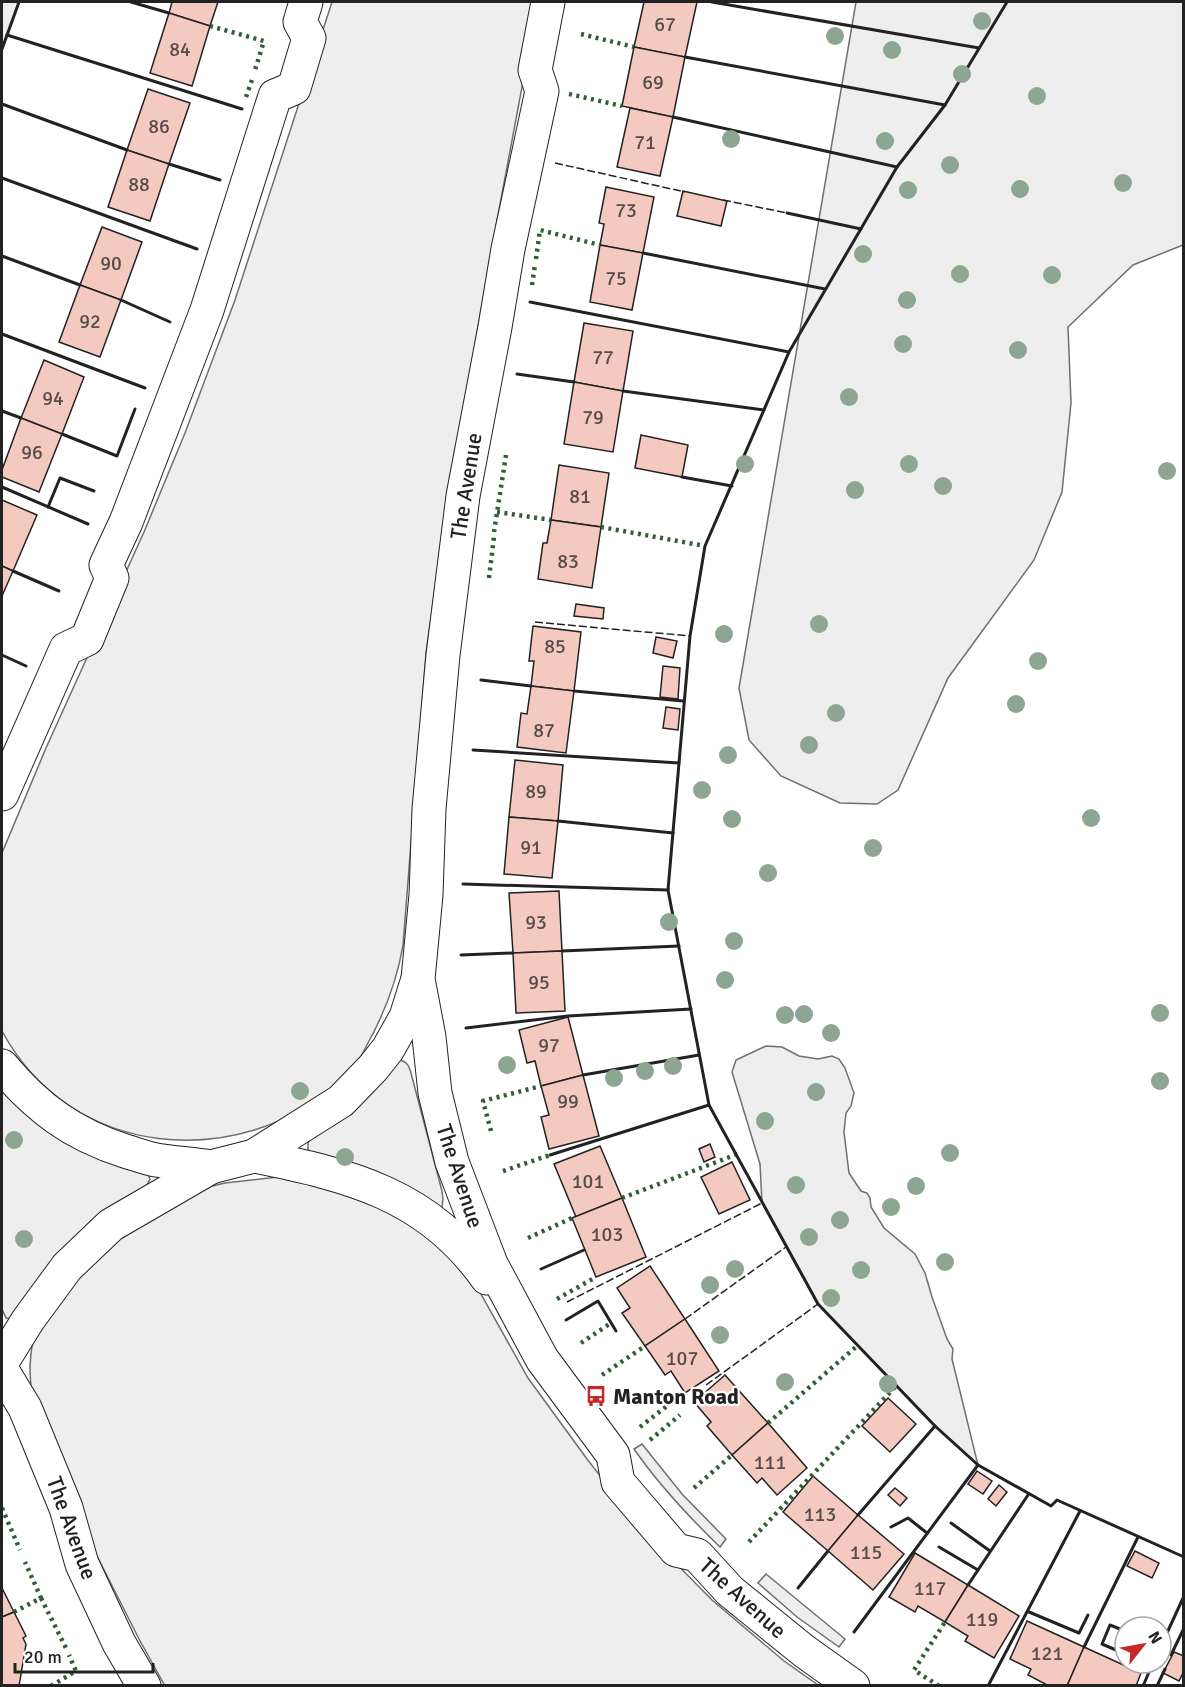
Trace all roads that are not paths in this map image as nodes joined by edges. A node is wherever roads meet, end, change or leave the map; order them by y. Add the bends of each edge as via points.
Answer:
1 (306, 2) edge
2 (548, 2) edge
3 (2, 794) edge
4 (418, 979) junction
5 (2, 1066) edge
6 (254, 1156) junction
7 (211, 1167) junction
8 (542, 1359) junction
9 (2, 1362) edge
10 (2, 1370) edge
11 (144, 1686) edge
12 (853, 1686) edge

1 - 3 street via 300,22 309,38 294,87 275,96 207,310 106,565 112,578 87,639 66,649
2 - 4 street, The Avenue via 535,70 542,91 508,249 463,496 443,656
4 - 6 street, The Avenue via 402,1025 373,1068 341,1101
4 - 8 street, The Avenue via 435,1093 452,1162 491,1264
5 - 7 street, The Avenue via 44,1110 100,1143 154,1160
6 - 7 street, The Avenue
6 - 8 street, The Avenue via 350,1178 426,1216 466,1251
7 - 9 street, The Avenue via 111,1225 88,1245 60,1275
8 - 12 street, The Avenue via 614,1455 618,1482 676,1550 697,1555 730,1591
10 - 11 street, The Avenue via 39,1440 66,1508 82,1564

